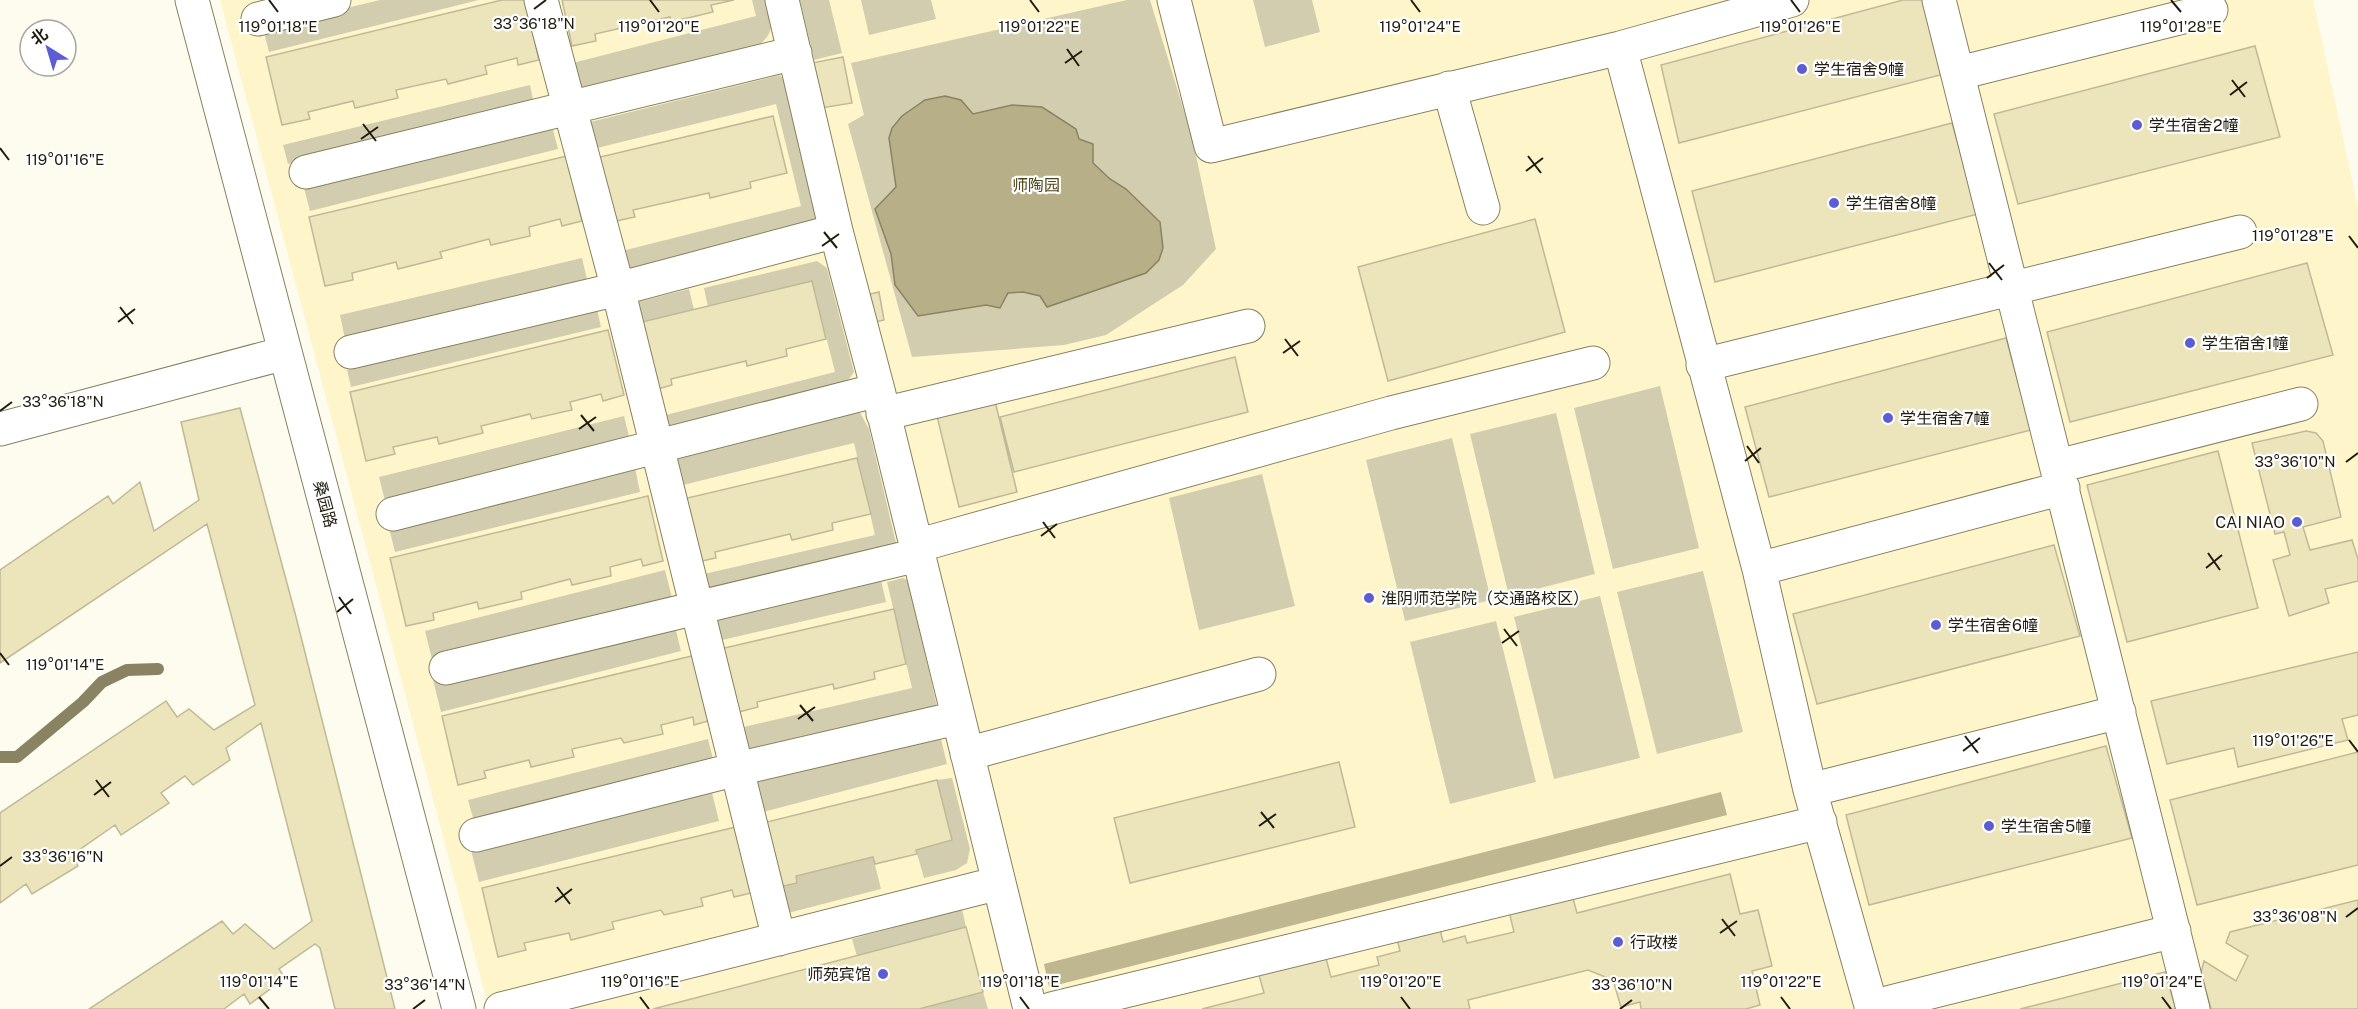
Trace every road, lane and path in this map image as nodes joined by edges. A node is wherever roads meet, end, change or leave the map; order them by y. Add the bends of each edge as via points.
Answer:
1 (192, 0) edge
2 (334, 0) edge
3 (541, 0) edge
4 (782, 0) edge
5 (1174, 0) edge
6 (1792, 0) edge
7 (1939, 0) edge
8 (2211, 10) dead end
9 (258, 19) dead end
10 (1620, 48) junction
11 (795, 53) junction
12 (1959, 73) junction
13 (1449, 88) junction
14 (568, 107) junction
15 (306, 172) dead end
16 (1483, 208) dead end
17 (836, 231) junction
18 (2240, 232) dead end
19 (2013, 288) junction
20 (618, 289) junction
21 (1248, 326) dead end
22 (351, 352) dead end
23 (285, 353) junction
24 (1593, 363) dead end
25 (1703, 365) junction
26 (881, 402) junction
27 (2301, 404) dead end
28 (0, 429) edge
29 (657, 446) junction
30 (2060, 477) junction
31 (393, 514) dead end
32 (917, 550) junction
33 (1759, 569) junction
34 (698, 608) junction
35 (446, 668) dead end
36 (1259, 674) dead end
37 (2119, 712) junction
38 (957, 718) junction
39 (967, 754) junction
40 (737, 769) junction
41 (1810, 790) junction
42 (1820, 822) junction
43 (476, 835) dead end
44 (999, 883) junction
45 (2174, 931) junction
46 (779, 939) junction
47 (1871, 1008) edge
48 (459, 1009) edge
49 (501, 1009) edge
50 (1030, 1009) edge
51 (1051, 1009) edge
52 (2193, 1009) edge

1 - 23 street, 桑园路
2 - 9 street
3 - 14 street
4 - 11 street
5 - 13 street via 1211,146
6 - 10 street
7 - 12 street
8 - 12 street
10 - 13 street
10 - 25 street
11 - 14 street
11 - 17 street
12 - 19 street
13 - 16 street
14 - 15 street
14 - 20 street
17 - 20 street
17 - 26 street
18 - 19 street
19 - 25 street
19 - 30 street
20 - 22 street
20 - 29 street
21 - 26 street
23 - 28 street
23 - 48 street, 桑园路
24 - 32 street via 1380,416
25 - 33 street
26 - 29 street
26 - 32 street
27 - 30 street
29 - 31 street
29 - 34 street
30 - 33 street
30 - 37 street
32 - 34 street
32 - 38 street
33 - 41 street
34 - 35 street
34 - 40 street
36 - 39 street
37 - 41 street
37 - 45 street
38 - 39 street
38 - 40 street
39 - 44 street
40 - 43 street
40 - 46 street
41 - 42 street
42 - 47 street
42 - 51 street
44 - 46 street
44 - 50 street
45 - 47 street
45 - 52 street
46 - 49 street

